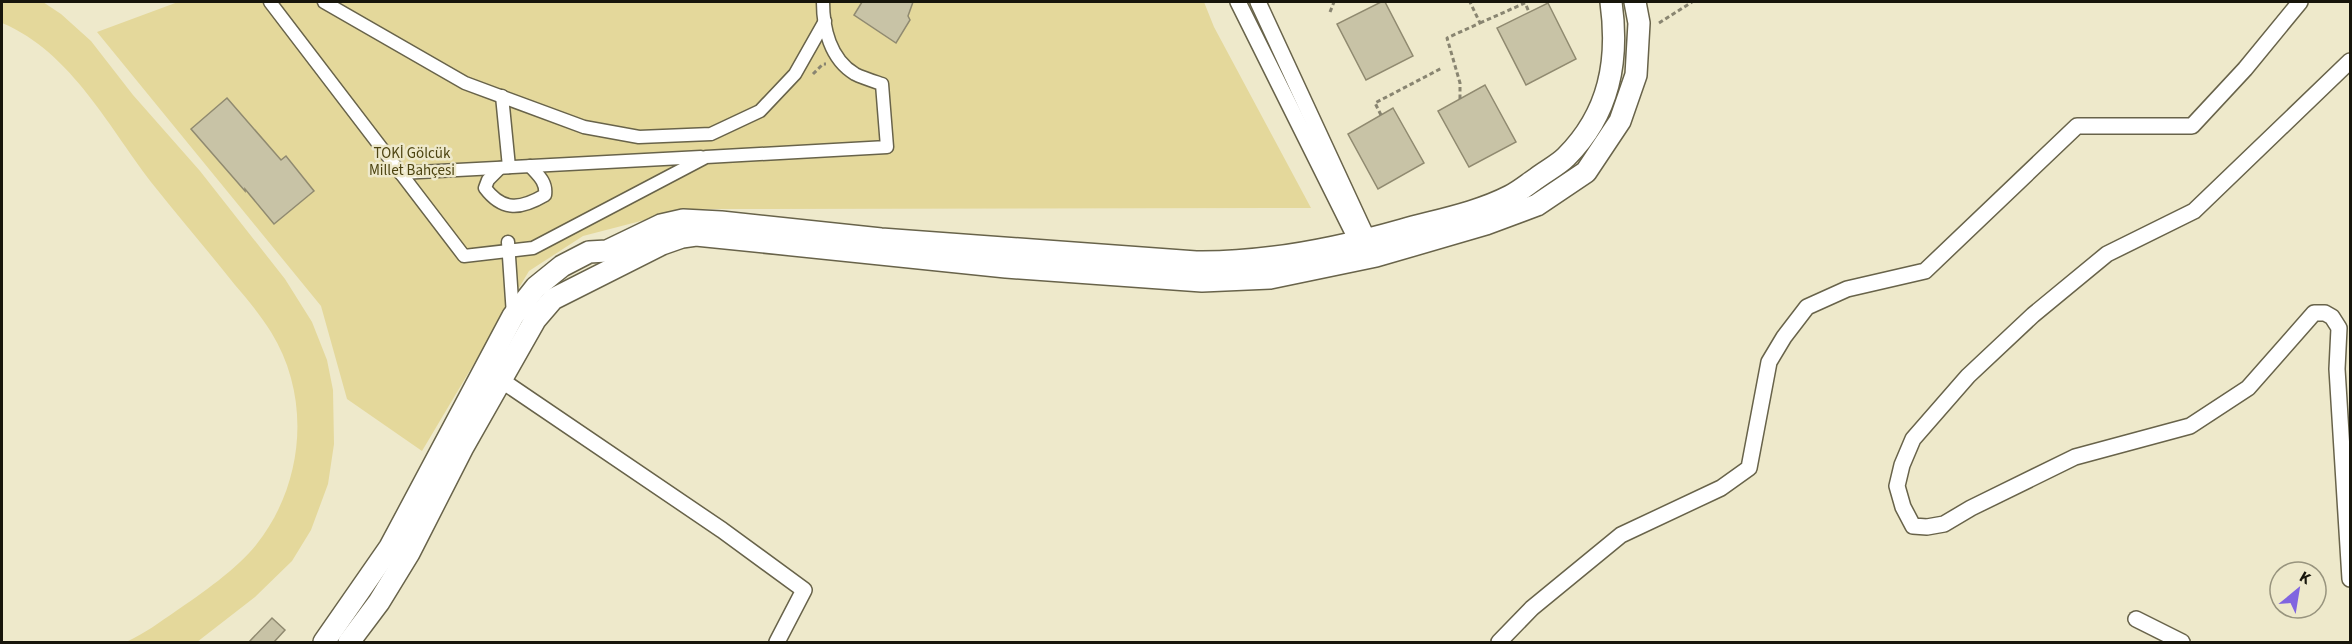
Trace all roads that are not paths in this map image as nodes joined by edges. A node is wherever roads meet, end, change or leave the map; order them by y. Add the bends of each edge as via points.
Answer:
1 (270, 2) edge
2 (324, 2) edge
3 (823, 2) edge
4 (1238, 2) edge
5 (1258, 2) edge
6 (1611, 2) edge
7 (1635, 2) edge
8 (2300, 2) edge
9 (825, 21) junction
10 (2350, 61) edge
11 (502, 96) junction
12 (706, 157) junction
13 (530, 166) junction
14 (504, 168) junction
15 (400, 173) junction
16 (508, 247) junction
17 (1367, 249) junction
18 (513, 316) junction
19 (2337, 369) junction
20 (2350, 378) edge
21 (501, 380) junction
22 (2350, 579) edge
23 (2136, 619) dead end
24 (357, 640) edge
25 (324, 642) edge
26 (777, 642) edge
27 (1499, 642) edge
28 (2182, 642) edge

1 - 15 street
2 - 11 street via 465,83
3 - 9 street
4 - 17 street
5 - 17 street
6 - 17 main road via 1614,58 1605,100 1566,158 1511,196
7 - 17 main road via 1636,75 1620,121 1586,172 1537,204 1486,225
8 - 27 street via 2192,126 2077,126 1925,271 1847,289 1807,307 1769,362 1749,468 1721,488 1621,535 1532,608
9 - 11 street via 795,74 760,111 711,134 639,137 584,127
9 - 12 street via 837,59 855,74 882,84 887,147
10 - 19 street via 2194,211 2107,254 1968,376 1913,439 1897,486 1903,507 1913,526 1944,524 2075,457 2190,426 2248,388 2314,313 2332,317 2338,328
11 - 14 street
12 - 13 street
12 - 16 street via 533,249
13 - 14 street
13 - 14 street via 542,180 545,195 517,207 502,204 485,188 488,180
14 - 15 street
15 - 16 street via 464,256
16 - 18 street
17 - 18 main road via 1196,262 683,220 661,225 607,251 589,252 562,266 536,287
17 - 21 main road via 1270,278 1202,281 682,237 553,299 535,320
18 - 25 main road via 390,547
19 - 20 street
19 - 22 street
21 - 24 main road via 409,553
21 - 26 street via 804,590
23 - 28 street

